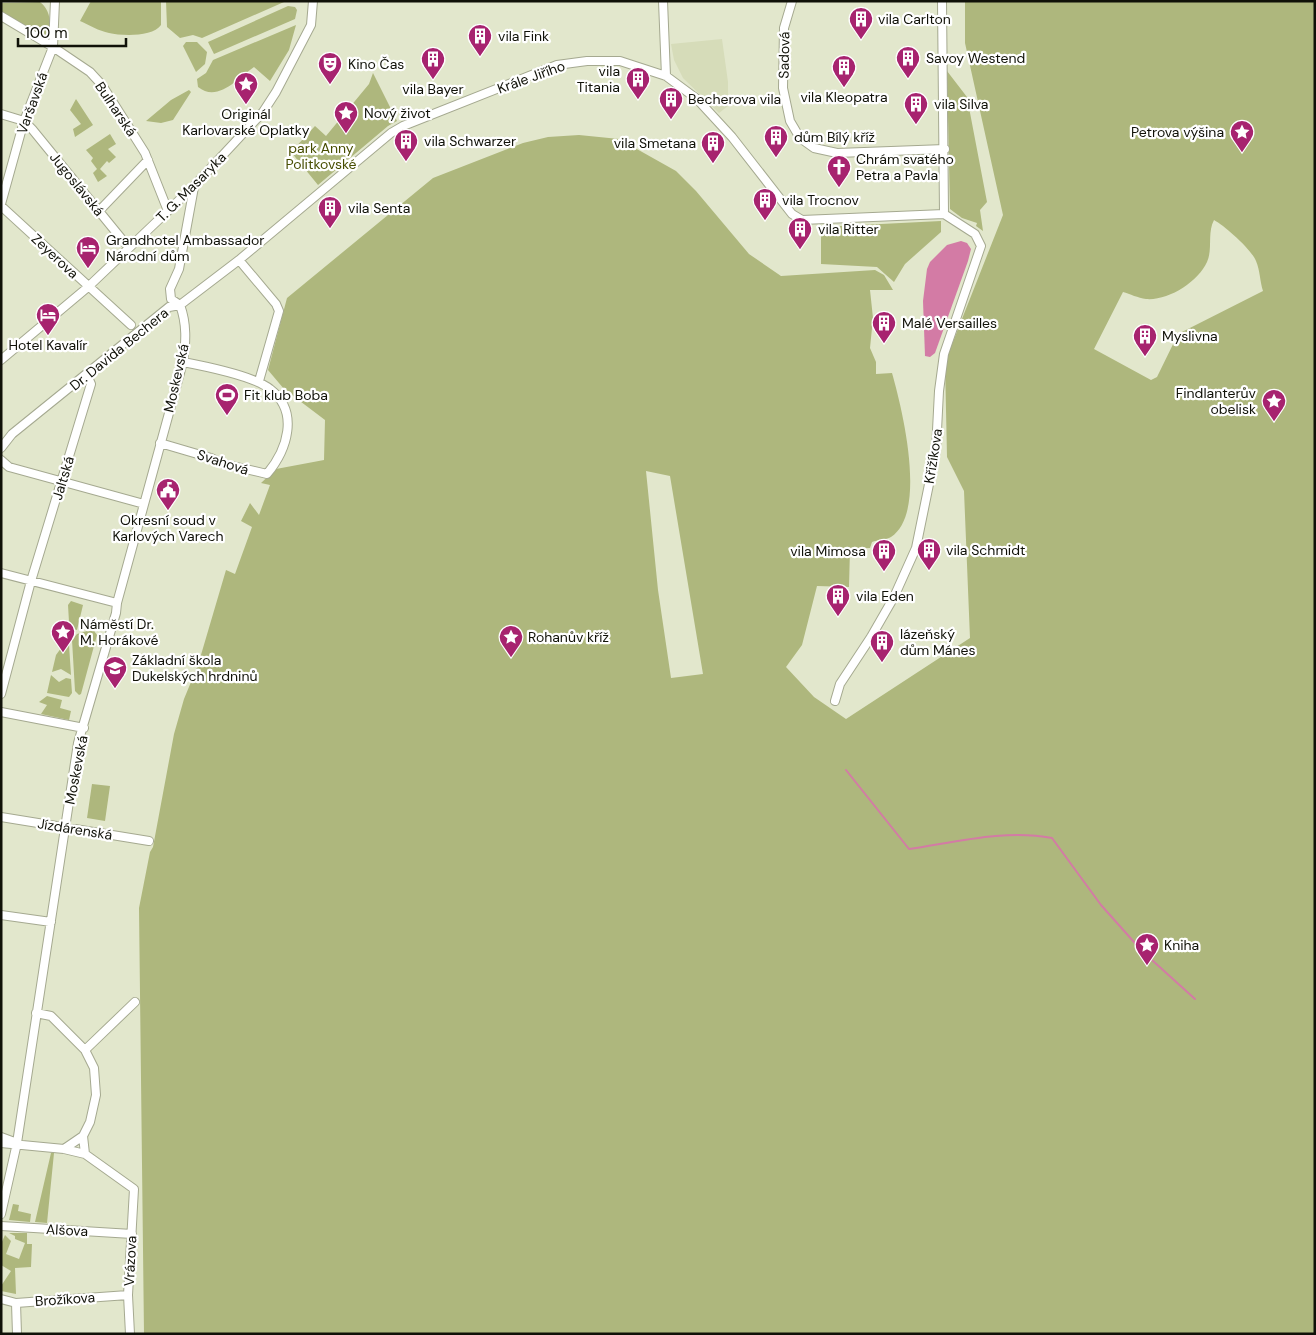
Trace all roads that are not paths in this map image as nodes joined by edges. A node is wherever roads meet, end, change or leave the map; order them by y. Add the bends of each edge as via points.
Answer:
1 (54, 1) edge
2 (313, 1) edge
3 (663, 1) edge
4 (792, 1) edge
5 (942, 1) edge
6 (1, 16) edge
7 (53, 47) junction
8 (666, 76) junction
9 (1, 114) edge
10 (24, 121) junction
11 (945, 149) junction
12 (149, 163) junction
13 (194, 186) junction
14 (1, 205) edge
15 (100, 211) junction
16 (168, 211) junction
17 (944, 214) junction
18 (129, 248) junction
19 (239, 260) junction
20 (88, 287) junction
21 (180, 304) junction
22 (131, 325) dead end
23 (1, 360) edge
24 (183, 362) junction
25 (87, 375) junction
26 (258, 381) junction
27 (160, 443) junction
28 (1, 448) edge
29 (1, 460) edge
30 (62, 483) junction
31 (144, 504) junction
32 (1, 572) edge
33 (32, 581) junction
34 (117, 603) junction
35 (1, 694) edge
36 (835, 701) dead end
37 (1, 712) edge
38 (84, 728) junction
39 (1, 817) edge
40 (66, 828) junction
41 (149, 841) dead end
42 (1, 915) edge
43 (51, 922) junction
44 (135, 1002) dead end
45 (36, 1013) junction
46 (85, 1050) junction
47 (1, 1136) edge
48 (83, 1136) junction
49 (1, 1143) edge
50 (17, 1144) junction
51 (64, 1149) junction
52 (85, 1154) junction
53 (1, 1214) edge
54 (1, 1226) edge
55 (132, 1234) junction
56 (128, 1295) junction
57 (1, 1299) edge
58 (16, 1303) junction
59 (17, 1334) edge
60 (130, 1334) edge

1 - 7 street, Varšavská
2 - 13 street, T. G. Masaryka via 311,25 276,92 263,112
3 - 8 street
4 - 11 street, Sadová via 784,28 783,88 790,121 800,138 814,148 837,153
5 - 11 street
6 - 7 street, Bulharská
7 - 10 street, Varšavská
7 - 12 street, Bulharská via 90,72 102,85
8 - 17 street, Krále Jiřího via 697,98 798,219 810,222
8 - 19 street, Krále Jiřího via 620,61 587,60 557,65 403,126
9 - 10 street
10 - 14 street, Varšavská
10 - 15 street, Jugoslávská
11 - 17 street
12 - 15 street
12 - 16 street, Bulharská
13 - 16 street, T. G. Masaryka
13 - 21 street, Dr. Davida Bechera via 178,268 170,289 171,299
14 - 20 street, Zeyerova
15 - 18 street, Jugoslávská
16 - 18 street, T. G. Masaryka
17 - 36 street, Křižíkova via 975,234 981,246 944,354 936,450 916,548 894,597 840,684
18 - 20 street, T. G. Masaryka
19 - 21 street, Krále Jiřího
19 - 26 street via 279,311
20 - 22 street, Zeyerova
20 - 23 street, T. G. Masaryka
21 - 24 street, Moskevská via 186,343
21 - 25 street, Dr. Davida Bechera via 169,307
24 - 26 street, Svahová
24 - 27 street, Moskevská
25 - 28 street, Dr. Davida Bechera via 8,438
25 - 30 street, Jaltská via 91,384
26 - 27 street, Svahová via 278,397 288,418 284,449 267,474
27 - 31 street, Moskevská
29 - 30 street via 9,467
30 - 31 street
30 - 33 street, Jaltská
31 - 34 street, Moskevská
32 - 33 street
33 - 34 street
33 - 35 street
34 - 38 street, Moskevská
37 - 38 street
38 - 40 street, Moskevská via 78,743
39 - 40 street, Jízdárenská
40 - 41 street, Jízdárenská
40 - 43 street, Moskevská
42 - 43 street
43 - 45 street, Moskevská
44 - 46 street
45 - 46 street via 51,1016
45 - 50 street, Moskevská
46 - 48 street via 94,1068 96,1094 90,1122
47 - 50 street
48 - 51 street
48 - 52 street
49 - 50 street
50 - 51 street
50 - 53 street, Moskevská
51 - 52 street
52 - 55 street, Vrázova via 134,1189
54 - 55 street, Alšova
55 - 56 street, Vrázova
56 - 58 street, Brožíkova
56 - 60 street, Vrázova
57 - 58 street, Brožíkova
58 - 59 street

